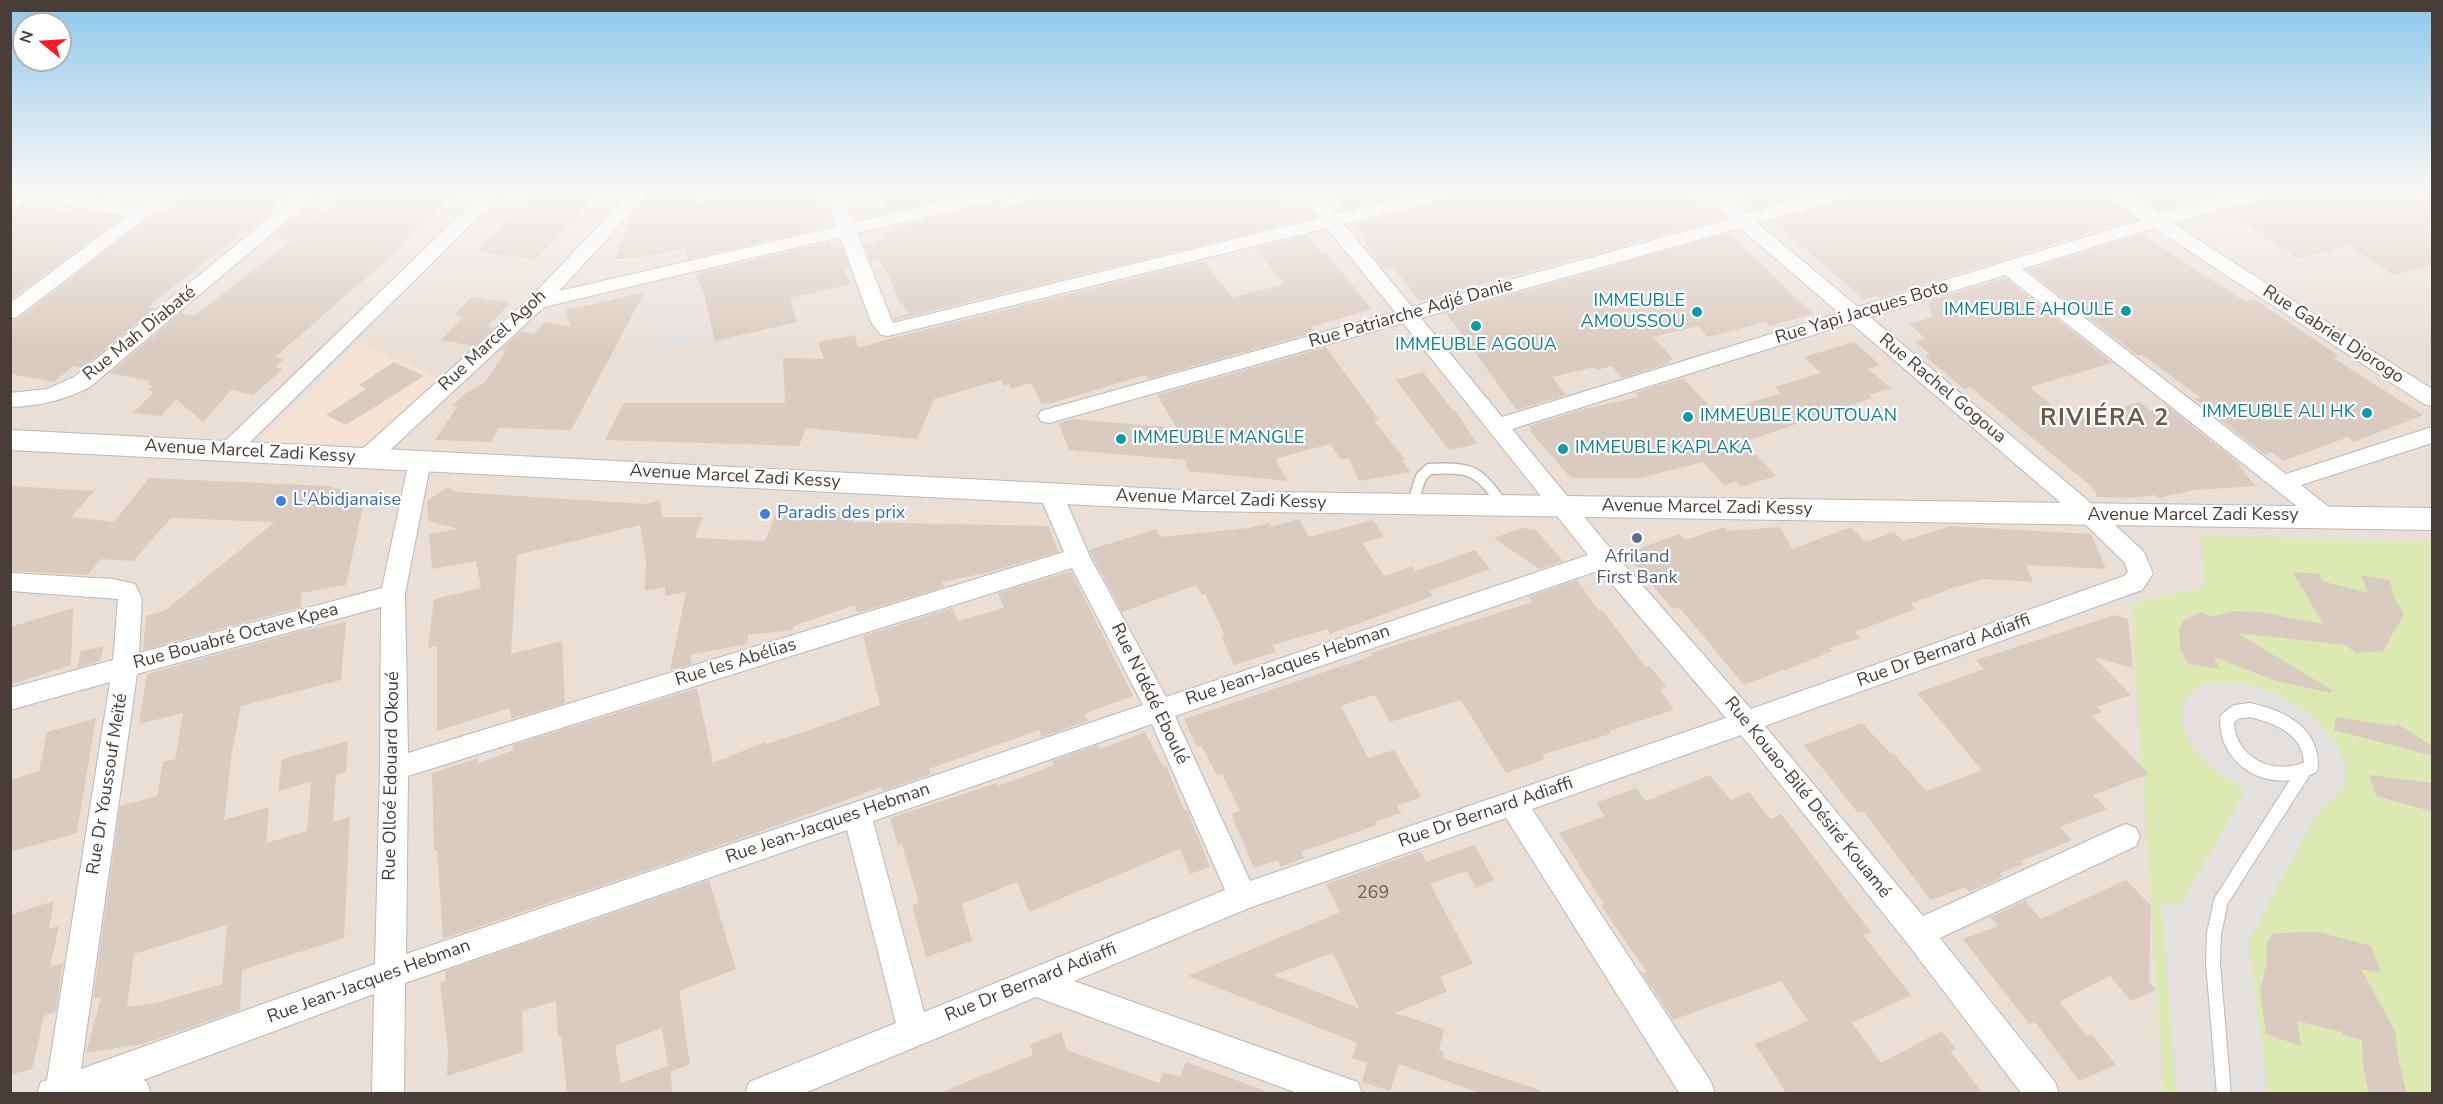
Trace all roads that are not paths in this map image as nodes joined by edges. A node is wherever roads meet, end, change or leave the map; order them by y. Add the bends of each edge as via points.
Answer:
1 (100, 245) edge
2 (249, 245) edge
3 (440, 245) edge
4 (591, 245) edge
5 (785, 245) edge
6 (853, 245) edge
7 (1244, 245) edge
8 (1351, 245) edge
9 (1659, 245) edge
10 (1771, 245) edge
11 (2080, 245) edge
12 (2193, 245) edge
13 (2007, 267) junction
14 (537, 302) junction
15 (10, 312) edge
16 (1408, 315) junction
17 (1854, 315) junction
18 (2433, 399) edge
19 (10, 400) edge
20 (1049, 416) dead end
21 (1498, 426) junction
22 (2433, 435) edge
23 (10, 440) edge
24 (229, 450) junction
25 (367, 458) junction
26 (420, 461) junction
27 (2283, 483) junction
28 (1051, 494) junction
29 (1412, 504) junction
30 (1504, 506) junction
31 (1565, 507) junction
32 (2090, 515) junction
33 (2326, 517) junction
34 (2433, 519) edge
35 (1078, 557) junction
36 (1605, 559) junction
37 (10, 582) edge
38 (393, 594) junction
39 (125, 668) junction
40 (10, 699) edge
41 (1160, 709) junction
42 (1746, 722) junction
43 (394, 769) junction
44 (2302, 774) junction
45 (1513, 804) junction
46 (857, 815) junction
47 (2126, 837) dead end
48 (1244, 897) junction
49 (1918, 933) junction
50 (389, 974) junction
51 (1033, 981) junction
52 (914, 1032) junction
53 (108, 1077) junction
54 (57, 1092) edge
55 (135, 1094) edge
56 (388, 1094) edge
57 (761, 1094) edge
58 (1346, 1094) edge
59 (1699, 1094) edge
60 (2043, 1094) edge
61 (2224, 1094) edge

1 - 15 street
2 - 19 street, Rue Mah Diabaté via 82,382 42,399
3 - 24 street
4 - 14 street, Rue Marcel Agoh
5 - 14 street
6 - 7 street via 881,322 888,330
8 - 16 street, Rue Kouao-Bilé Désiré Kouamé
9 - 16 street, Rue Patriarche Adjé Danie
10 - 17 street, Rue Rachel Gogoua
11 - 13 street, Rue Yapi Jacques Boto
12 - 18 street, Rue Gabriel Djorogo
13 - 17 street, Rue Yapi Jacques Boto
13 - 27 street
14 - 25 street, Rue Marcel Agoh
16 - 20 street, Rue Patriarche Adjé Danie
16 - 21 street, Rue Kouao-Bilé Désiré Kouamé
17 - 21 street, Rue Yapi Jacques Boto
17 - 32 street, Rue Rachel Gogoua
21 - 31 street, Rue Kouao-Bilé Désiré Kouamé
22 - 27 street
23 - 24 street, Avenue Marcel Zadi Kessy
24 - 25 street, Avenue Marcel Zadi Kessy
25 - 26 street, Avenue Marcel Zadi Kessy
26 - 28 street, Avenue Marcel Zadi Kessy
26 - 38 street, Rue Olloé Edouard Okoué
27 - 33 street
28 - 29 street, Avenue Marcel Zadi Kessy
28 - 35 street, Rue N'dédé Eboulé
29 - 30 street, Avenue Marcel Zadi Kessy
29 - 30 lane via 1421,477 1429,469 1465,467 1479,473
30 - 31 street, Avenue Marcel Zadi Kessy
31 - 32 street, Avenue Marcel Zadi Kessy
31 - 36 street, Rue Kouao-Bilé Désiré Kouamé
32 - 33 street, Avenue Marcel Zadi Kessy
32 - 42 street, Rue Dr Bernard Adiaffi via 2135,558 2141,574 2133,583
33 - 34 street, Avenue Marcel Zadi Kessy
35 - 41 street, Rue N'dédé Eboulé
35 - 43 street, Rue les Abélias
36 - 41 street, Rue Jean-Jacques Hebman
36 - 42 street, Rue Kouao-Bilé Désiré Kouamé
37 - 39 street, Rue Dr Youssouf Meïté via 126,591 130,599
38 - 39 street, Rue Bouabré Octave Kpea
38 - 43 street, Rue Olloé Edouard Okoué
39 - 40 street, Rue Bouabré Octave Kpea
39 - 54 street, Rue Dr Youssouf Meïté
41 - 46 street, Rue Jean-Jacques Hebman
41 - 48 street, Rue N'dédé Eboulé
42 - 45 street, Rue Dr Bernard Adiaffi
42 - 49 street, Rue Kouao-Bilé Désiré Kouamé
43 - 50 street, Rue Olloé Edouard Okoué
44 - 44 lane via 2311,767 2313,756 2298,731 2283,720 2250,710 2236,712 2227,719 2229,742 2254,766 2288,776
44 - 61 lane via 2221,901 2213,963
45 - 48 street, Rue Dr Bernard Adiaffi
45 - 59 street
46 - 50 street, Rue Jean-Jacques Hebman
46 - 52 street
47 - 49 street
48 - 51 street, Rue Dr Bernard Adiaffi
49 - 60 street, Rue Kouao-Bilé Désiré Kouamé
50 - 53 street, Rue Jean-Jacques Hebman
50 - 56 street, Rue Olloé Edouard Okoué
51 - 52 street, Rue Dr Bernard Adiaffi
51 - 58 street
52 - 57 street, Rue Dr Bernard Adiaffi
53 - 54 street, Rue Jean-Jacques Hebman
53 - 55 street

